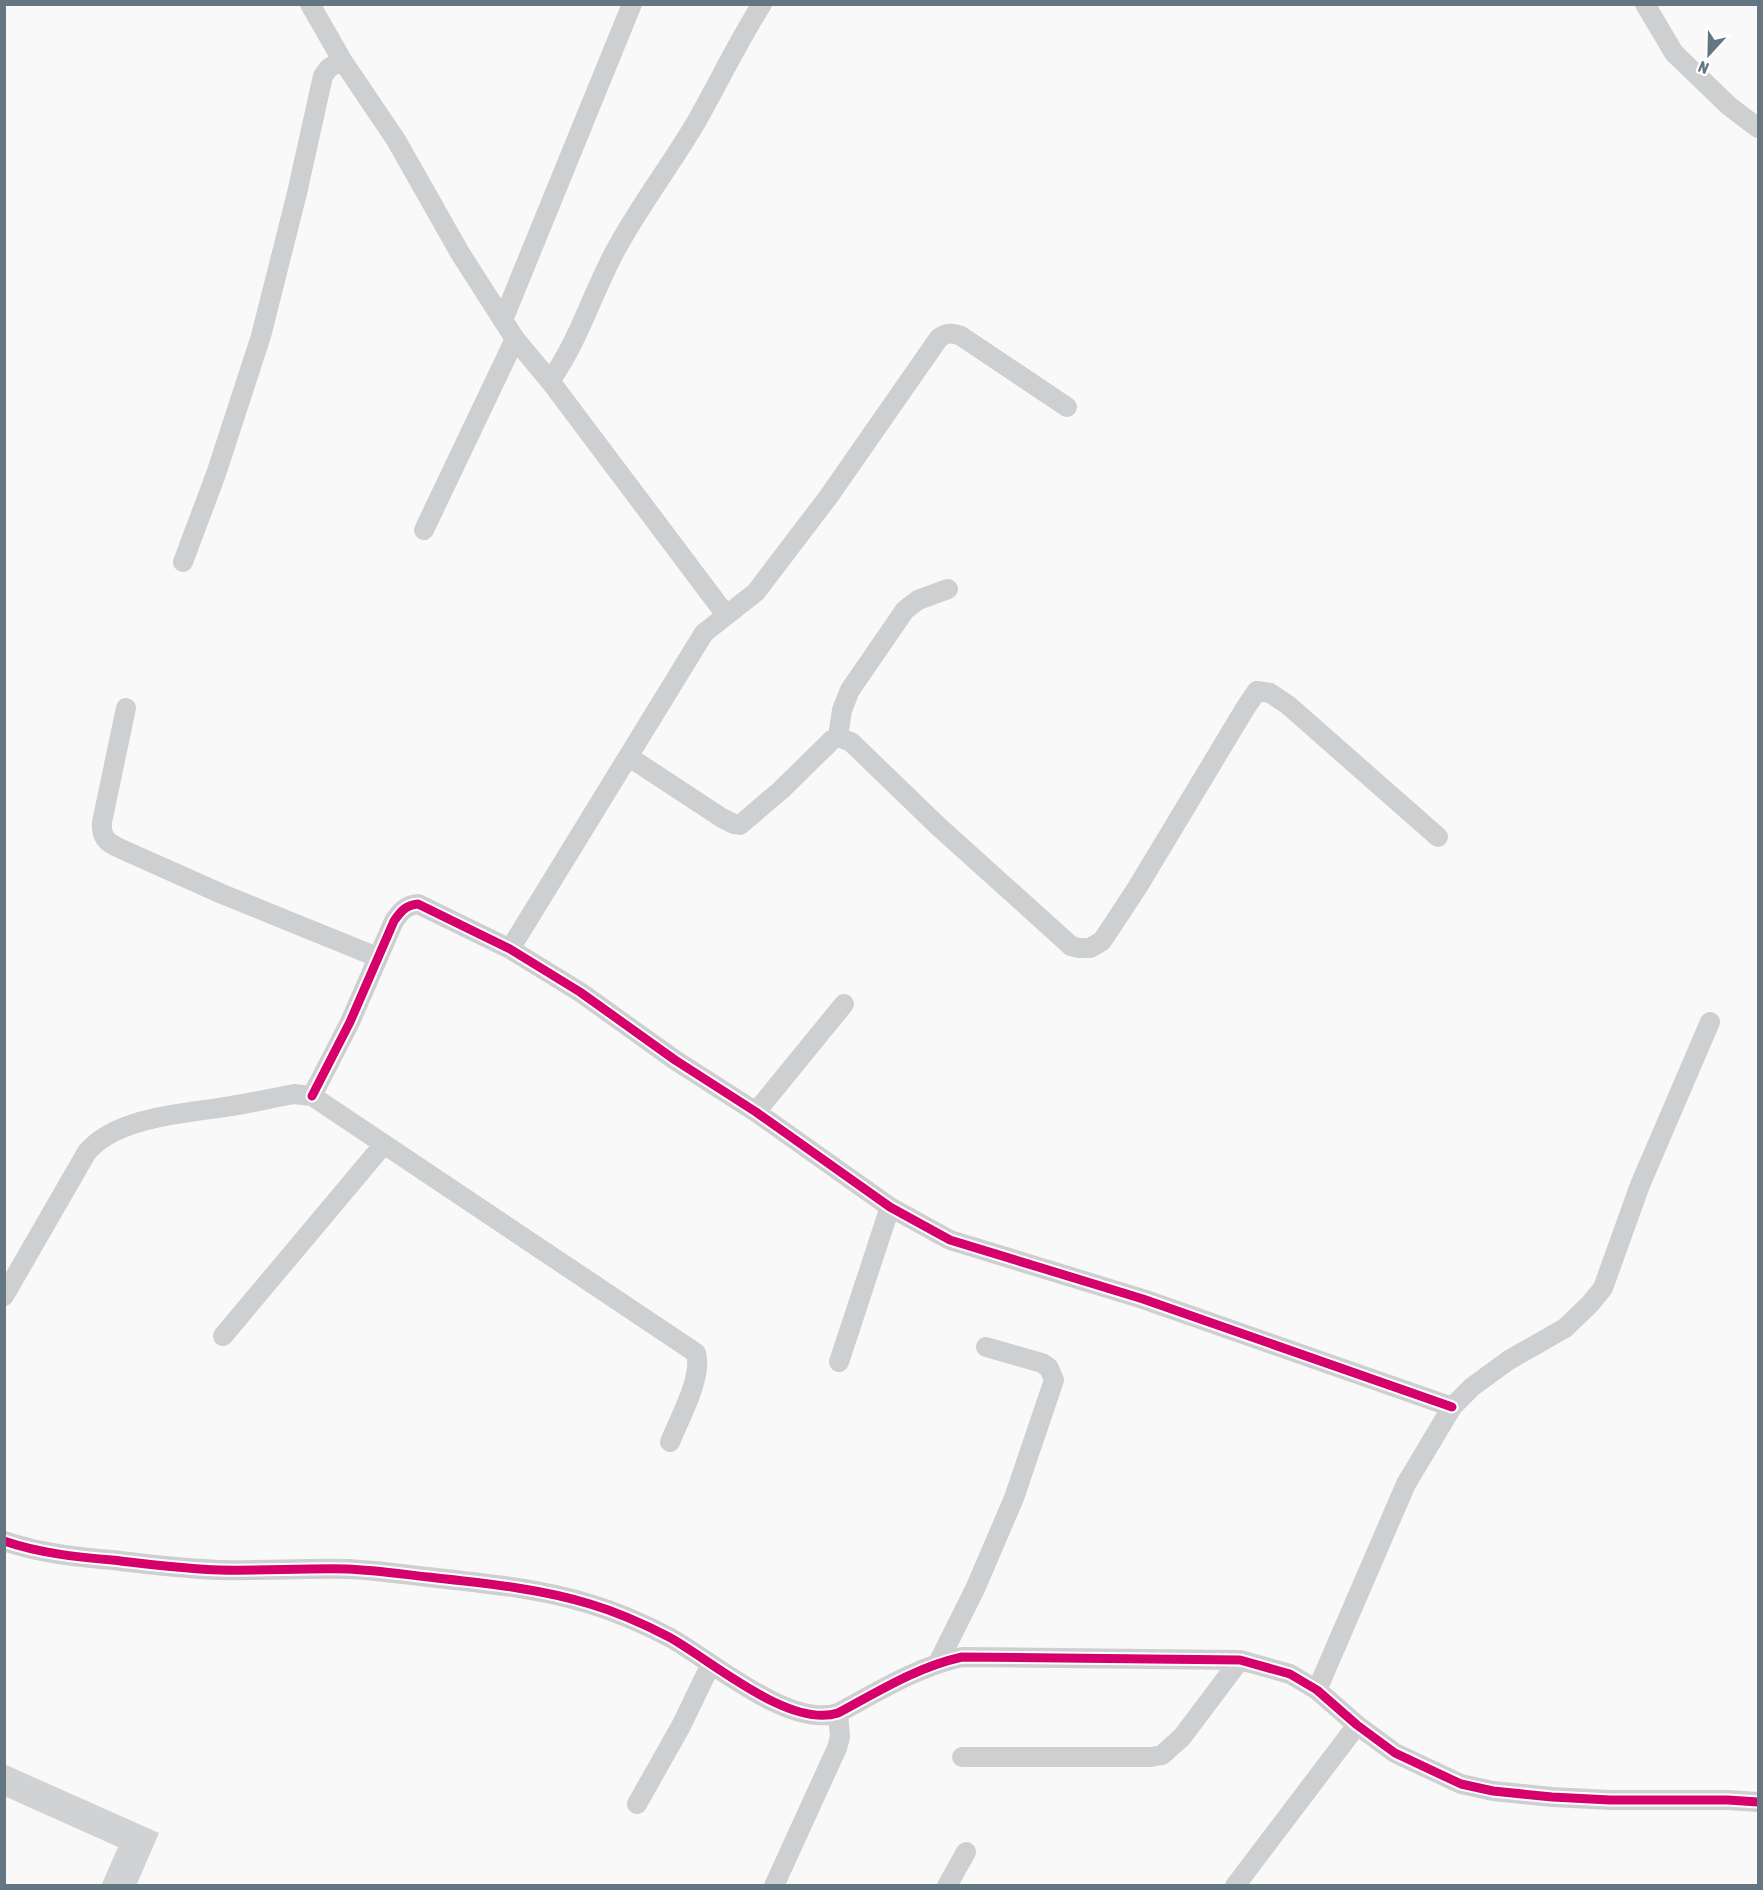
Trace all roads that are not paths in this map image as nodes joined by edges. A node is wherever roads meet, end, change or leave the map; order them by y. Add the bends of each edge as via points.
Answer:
1 (310, 4) edge
2 (632, 4) edge
3 (762, 4) edge
4 (1645, 4) edge
5 (342, 60) junction
6 (1758, 128) edge
7 (503, 320) junction
8 (515, 339) junction
9 (550, 381) junction
10 (1067, 406) dead end
11 (424, 530) dead end
12 (183, 562) dead end
13 (948, 589) dead end
14 (726, 615) junction
15 (126, 708) dead end
16 (838, 737) junction
17 (629, 757) junction
18 (1438, 837) dead end
19 (510, 949) junction
20 (376, 957) junction
21 (844, 1004) dead end
22 (1710, 1022) dead end
23 (312, 1096) junction
24 (756, 1112) junction
25 (384, 1144) junction
26 (890, 1207) junction
27 (4, 1296) edge
28 (223, 1336) dead end
29 (986, 1347) dead end
30 (839, 1362) dead end
31 (1452, 1407) junction
32 (670, 1442) dead end
33 (4, 1541) edge
34 (1240, 1660) junction
35 (938, 1663) junction
36 (711, 1664) junction
37 (1317, 1690) junction
38 (838, 1713) junction
39 (1357, 1725) junction
40 (962, 1757) dead end
41 (1758, 1802) edge
42 (637, 1804) dead end
43 (966, 1852) dead end
44 (774, 1886) edge
45 (946, 1886) edge
46 (1235, 1886) edge

1 - 5 street
2 - 7 street
3 - 9 street via 694,125 621,239 576,339
4 - 6 street via 1674,53
5 - 7 street via 396,140
5 - 12 street via 323,76 261,336
7 - 8 street
8 - 9 street
8 - 11 street
9 - 14 street
10 - 14 street via 961,336 944,334 756,592
13 - 16 street via 918,600 905,610 850,690
14 - 17 street via 705,633
15 - 20 street via 102,822 105,840 222,894
16 - 17 street via 740,825
16 - 18 street via 850,742 1074,947 1090,948 1102,941 1257,692 1270,693 1288,705
17 - 19 street
19 - 20 street via 418,904 400,911
19 - 24 street
20 - 23 street via 350,1022
21 - 24 street
22 - 31 street via 1640,1185 1603,1288 1565,1328 1509,1360
23 - 25 street
23 - 27 street via 294,1094 145,1121 96,1141
24 - 26 street
25 - 28 street
25 - 32 street via 696,1353 695,1379
26 - 30 street
26 - 31 street via 950,1240 1143,1299
29 - 35 street via 1042,1363 1054,1380 1014,1498
31 - 37 street via 1406,1484
33 - 36 street via 51,1553 148,1564 218,1570 348,1569 470,1581 549,1594 630,1619 669,1637
34 - 35 street via 962,1657
34 - 37 street via 1290,1674
34 - 40 street via 1182,1737 1162,1755
35 - 38 street
36 - 38 street via 786,1708 814,1716
36 - 42 street
37 - 39 street
38 - 44 street via 837,1748
39 - 41 street via 1395,1753 1424,1768 1461,1784 1494,1791 1610,1800
39 - 46 street
43 - 45 street

